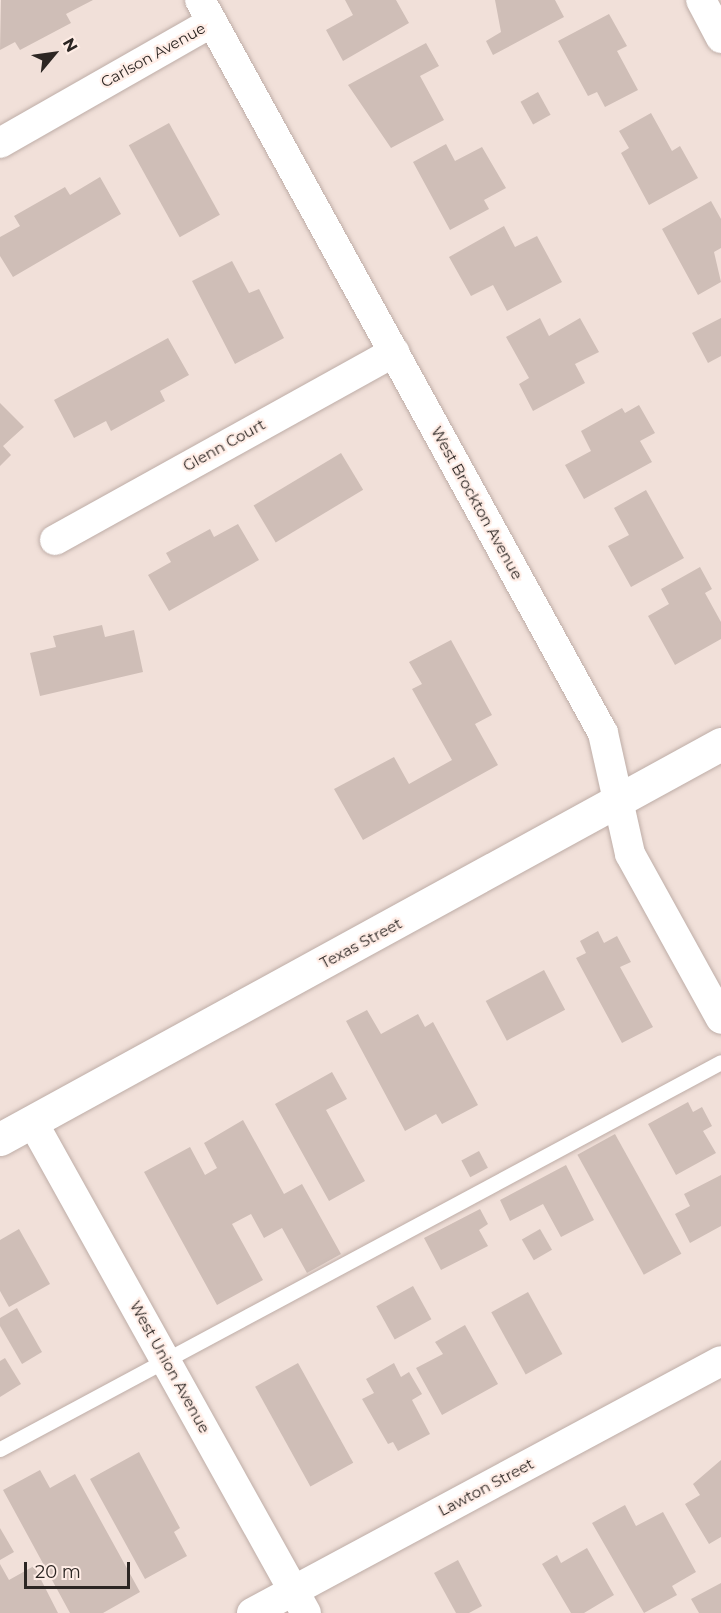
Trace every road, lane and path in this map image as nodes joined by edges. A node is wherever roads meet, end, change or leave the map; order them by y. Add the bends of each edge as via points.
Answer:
1 (701, 0) edge
2 (206, 11) edge
3 (721, 38) edge
4 (0, 143) edge
5 (394, 352) junction
6 (55, 540) dead end
7 (721, 744) edge
8 (617, 802) junction
9 (721, 1019) edge
10 (721, 1062) edge
11 (32, 1121) junction
12 (0, 1139) edge
13 (166, 1359) junction
14 (721, 1361) edge
15 (0, 1449) edge
16 (300, 1602) edge
17 (252, 1613) edge

1 - 3 street
2 - 4 street, Carlson Avenue
2 - 5 street, West Brockton Avenue
5 - 6 street, Glenn Court
5 - 8 street, West Brockton Avenue via 603,733
7 - 8 street, Texas Street
8 - 9 street, West Brockton Avenue via 630,854
8 - 11 street, Texas Street
10 - 13 lane
11 - 12 street, Texas Street
11 - 13 street, West Union Avenue
13 - 15 lane
13 - 16 street, West Union Avenue
14 - 16 street, Lawton Street
16 - 17 street, Lawton Street

